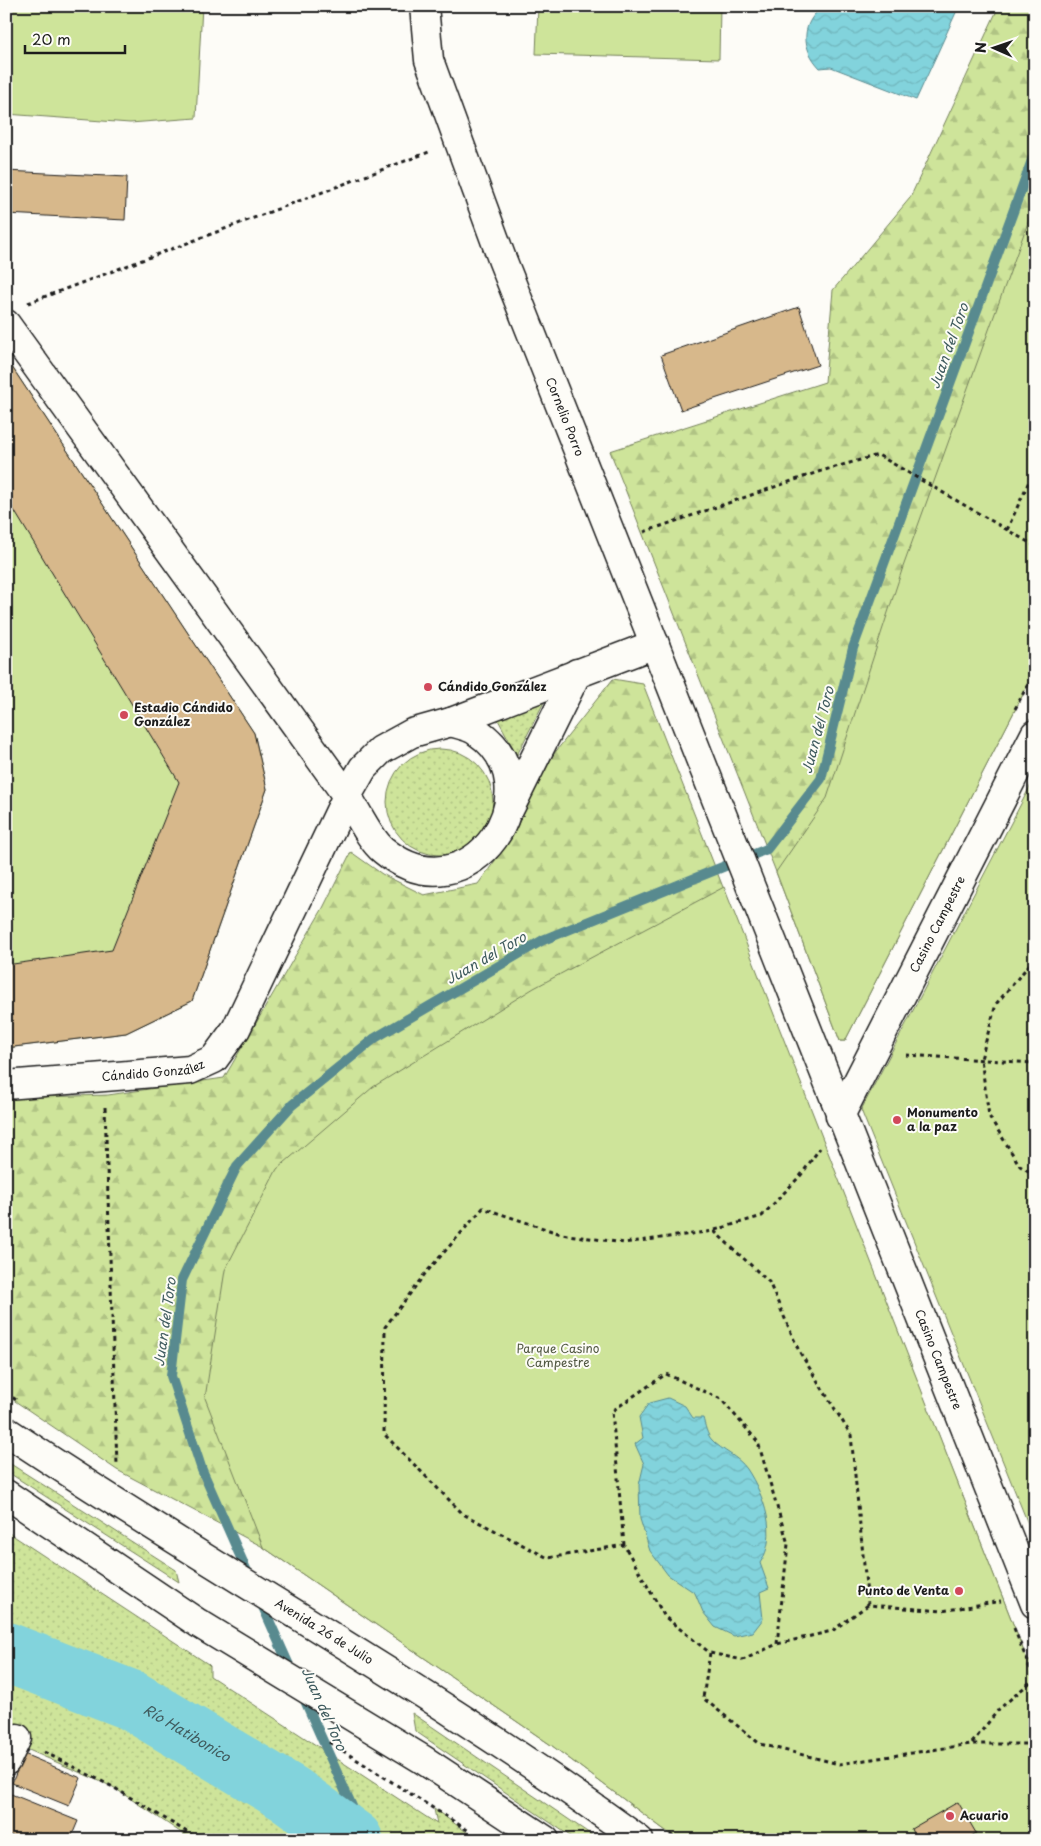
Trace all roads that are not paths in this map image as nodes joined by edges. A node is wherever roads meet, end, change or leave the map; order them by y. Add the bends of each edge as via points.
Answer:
1 (424, 6) edge
2 (6, 324) edge
3 (655, 644) junction
4 (578, 673) junction
5 (451, 722) junction
6 (1035, 734) edge
7 (347, 796) junction
8 (505, 818) junction
9 (726, 822) joint
10 (6, 1085) edge
11 (840, 1116) junction
12 (6, 1431) edge
13 (6, 1494) edge
14 (1032, 1597) edge
15 (545, 1840) edge
16 (639, 1840) edge

1 - 3 street, Cornelio Porro via 429,60 502,259
2 - 7 street
3 - 4 street, Cándido González
3 - 9 street, Cornelio Porro
4 - 5 street, Cándido González
4 - 8 street
5 - 7 street, Cándido González via 412,733 380,750 363,768
5 - 8 street via 475,730 493,746 505,767 510,790
6 - 11 street, Casino Campestre
7 - 8 street via 381,849 402,864 427,871 453,868 477,858 495,840
7 - 10 street, Cándido González via 236,1029 214,1059 190,1070
9 - 11 street, Casino Campestre
11 - 14 street, Casino Campestre
12 - 16 street, Avenida 26 de Julio via 172,1538 400,1677
13 - 15 street via 198,1623 422,1759

